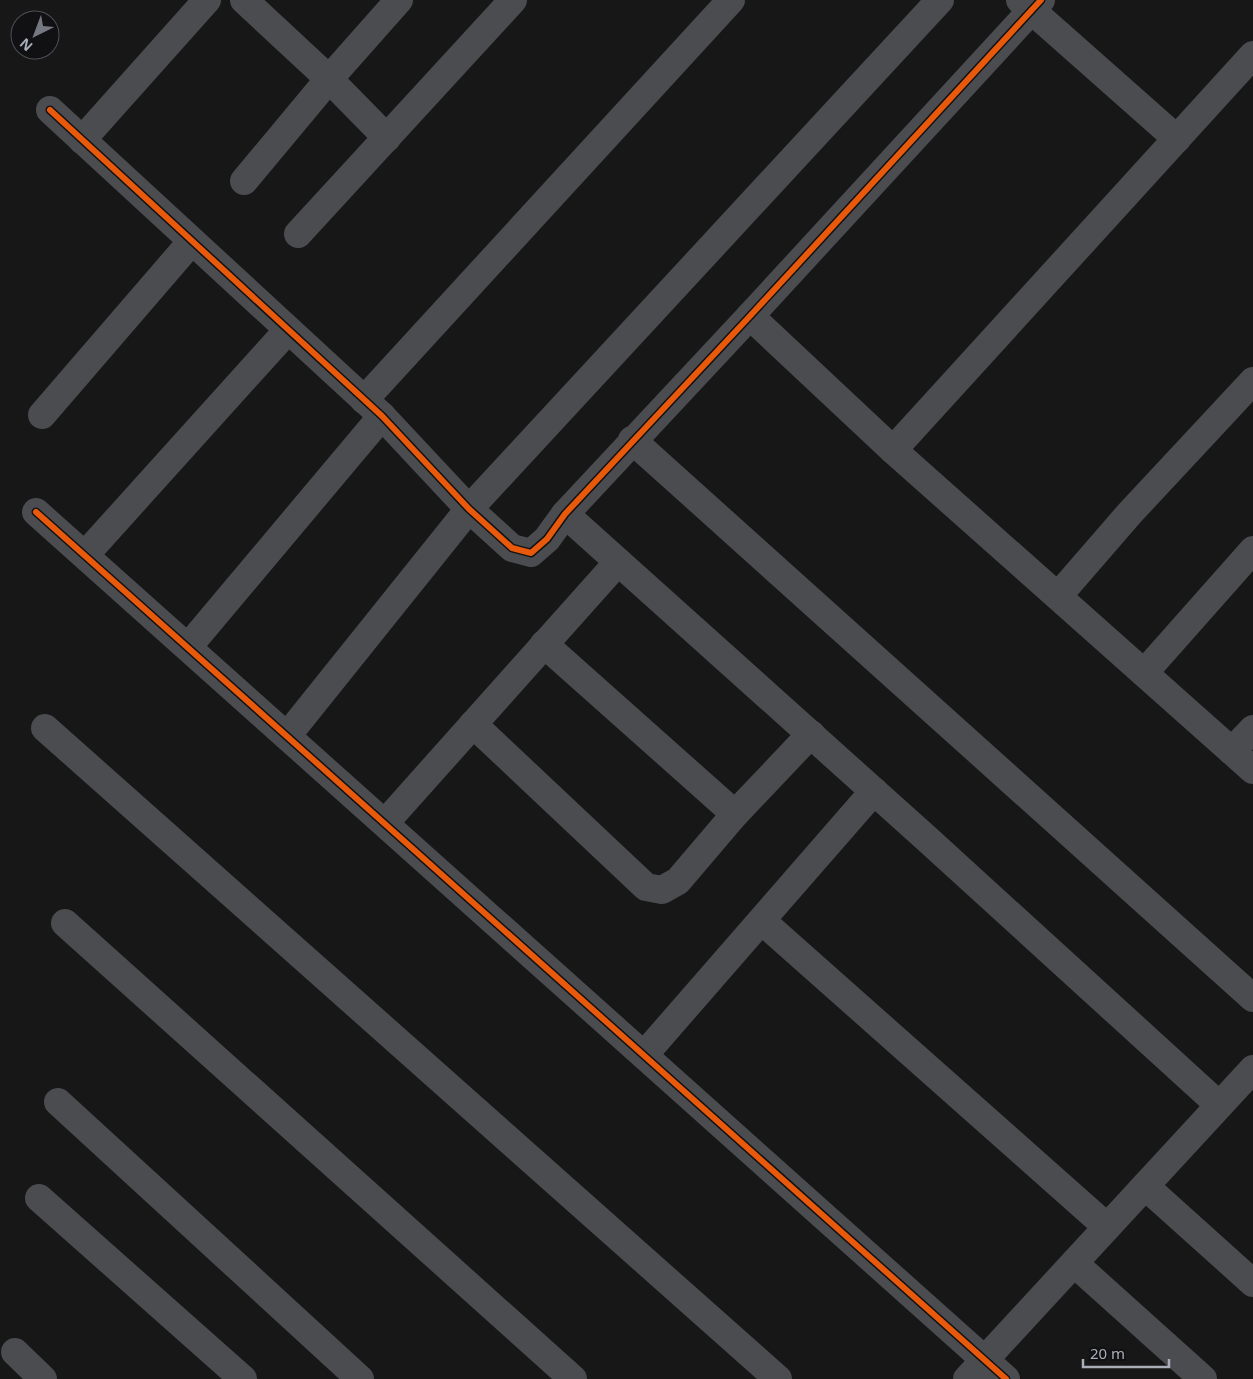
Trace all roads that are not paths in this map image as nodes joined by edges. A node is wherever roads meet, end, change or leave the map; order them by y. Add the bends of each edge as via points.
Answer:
1 (207, 0) edge
2 (244, 0) edge
3 (399, 0) edge
4 (513, 0) edge
5 (731, 0) edge
6 (940, 0) edge
7 (1031, 3) edge
8 (1253, 55) edge
9 (329, 79) junction
10 (50, 110) dead end
11 (387, 138) junction
12 (1177, 139) junction
13 (82, 140) junction
14 (244, 181) dead end
15 (298, 234) dead end
16 (192, 241) junction
17 (750, 316) junction
18 (288, 330) junction
19 (1253, 380) edge
20 (373, 408) junction
21 (42, 415) dead end
22 (632, 440) junction
23 (893, 450) junction
24 (469, 509) junction
25 (36, 512) dead end
26 (565, 514) junction
27 (1253, 550) edge
28 (84, 555) junction
29 (618, 562) junction
30 (1058, 596) junction
31 (544, 644) junction
32 (188, 647) junction
33 (1144, 673) junction
34 (473, 724) junction
35 (45, 728) dead end
36 (1253, 729) edge
37 (810, 734) junction
38 (287, 736) junction
39 (1232, 751) junction
40 (1253, 770) edge
41 (874, 791) junction
42 (735, 814) junction
43 (385, 823) junction
44 (762, 921) junction
45 (65, 923) dead end
46 (1253, 998) edge
47 (644, 1055) junction
48 (1253, 1069) edge
49 (58, 1102) dead end
50 (1219, 1106) junction
51 (1145, 1186) junction
52 (39, 1198) dead end
53 (1107, 1227) junction
54 (1074, 1263) junction
55 (1253, 1283) edge
56 (15, 1352) dead end
57 (985, 1359) junction
58 (43, 1379) edge
59 (242, 1379) edge
60 (360, 1379) edge
61 (573, 1379) edge
62 (778, 1379) edge
63 (966, 1379) edge
64 (1006, 1379) edge
65 (1204, 1379) edge

1 - 13 street
2 - 9 street
3 - 9 street
4 - 11 street
5 - 20 street
6 - 24 street
7 - 12 street
7 - 17 street
8 - 12 street
9 - 11 street
9 - 14 street
10 - 13 street
11 - 15 street
12 - 23 street
13 - 16 street
16 - 18 street
16 - 21 street
17 - 22 street
17 - 23 street
18 - 20 street
18 - 28 street
19 - 30 street
20 - 24 street
20 - 32 street
22 - 26 street
22 - 46 street
23 - 30 street
24 - 26 street via 512,548 531,553 547,540
24 - 38 street
25 - 28 street
26 - 29 street
27 - 33 street
28 - 32 street
29 - 31 street
29 - 37 street
30 - 33 street
31 - 34 street
31 - 42 street
32 - 38 street
33 - 39 street
34 - 42 street via 646,887 662,890 678,881
34 - 43 street
35 - 62 street
36 - 39 street
37 - 41 street
37 - 42 street
38 - 43 street
39 - 40 street
41 - 44 street
41 - 50 street
43 - 47 street
44 - 47 street
44 - 53 street
45 - 61 street
47 - 57 street
48 - 50 street
49 - 60 street
50 - 51 street
51 - 53 street
51 - 55 street
52 - 59 street
53 - 54 street
54 - 57 street
54 - 65 street
56 - 58 street
57 - 63 street
57 - 64 street

